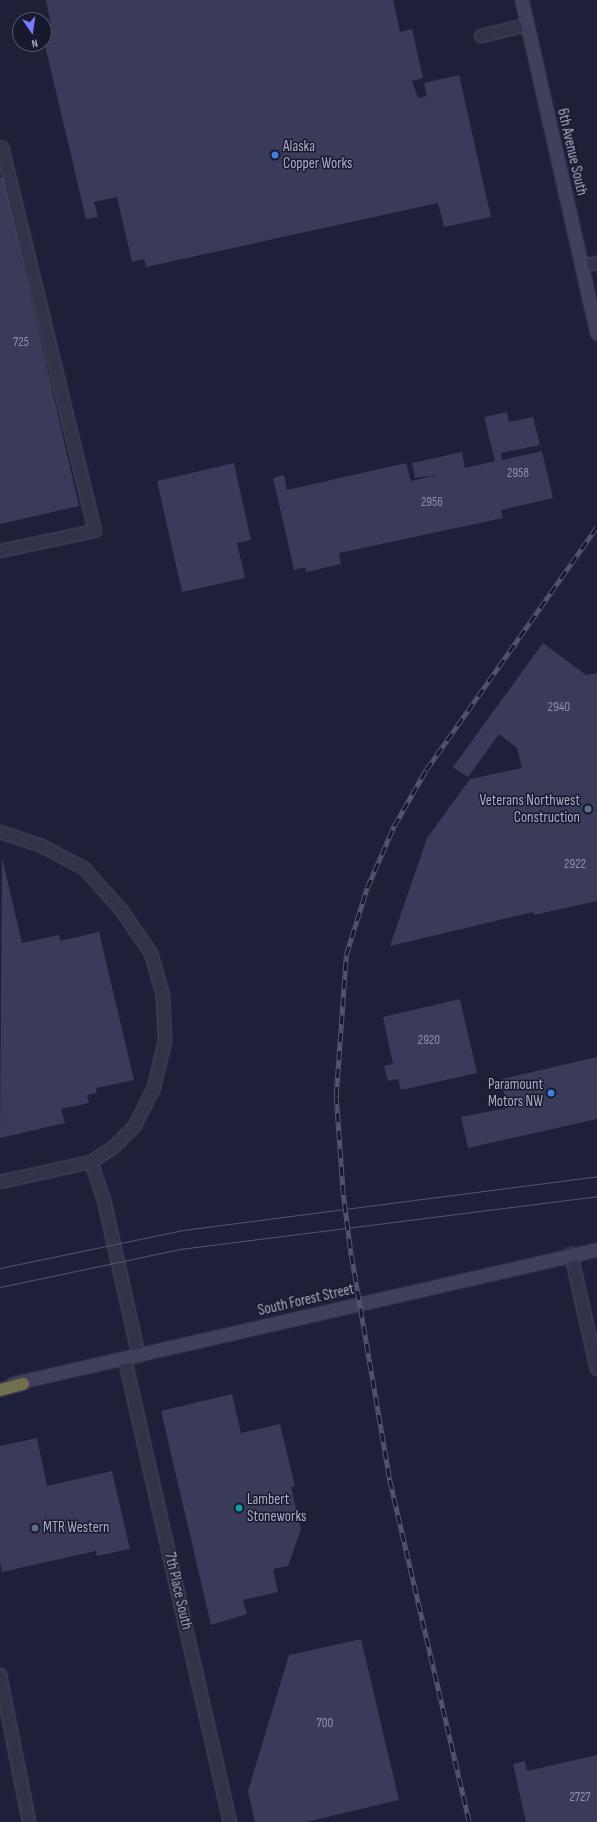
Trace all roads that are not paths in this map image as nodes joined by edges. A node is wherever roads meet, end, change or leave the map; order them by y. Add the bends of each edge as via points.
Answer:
1 (522, 0) edge
2 (527, 25) junction
3 (481, 36) dead end
4 (0, 147) edge
5 (597, 262) edge
6 (582, 266) junction
7 (597, 334) edge
8 (0, 551) edge
9 (0, 832) edge
10 (91, 1162) junction
11 (0, 1182) edge
12 (597, 1250) edge
13 (572, 1254) junction
14 (139, 1356) junction
15 (125, 1360) junction
16 (597, 1369) edge
17 (23, 1384) junction
18 (0, 1385) edge
19 (0, 1390) edge
20 (0, 1396) edge
21 (0, 1675) edge
22 (29, 1822) edge
23 (230, 1822) edge

1 - 2 main road, 6th Avenue South
2 - 3 street
2 - 6 main road, 6th Avenue South
4 - 8 street via 95,531
5 - 6 street
6 - 7 main road, 6th Avenue South
9 - 10 street via 42,846 85,869 122,910 151,953 163,995 165,1041 154,1088 134,1127 114,1147
10 - 11 street
10 - 14 street via 104,1200
12 - 13 main road, South Forest Street
13 - 14 main road, South Forest Street
13 - 16 street
14 - 15 main road, South Forest Street
15 - 17 main road, South Forest Street
15 - 23 street, 7th Place South
17 - 18 main road, South Forest Street
17 - 19 highway
17 - 20 main road, South Forest Street
21 - 22 street

